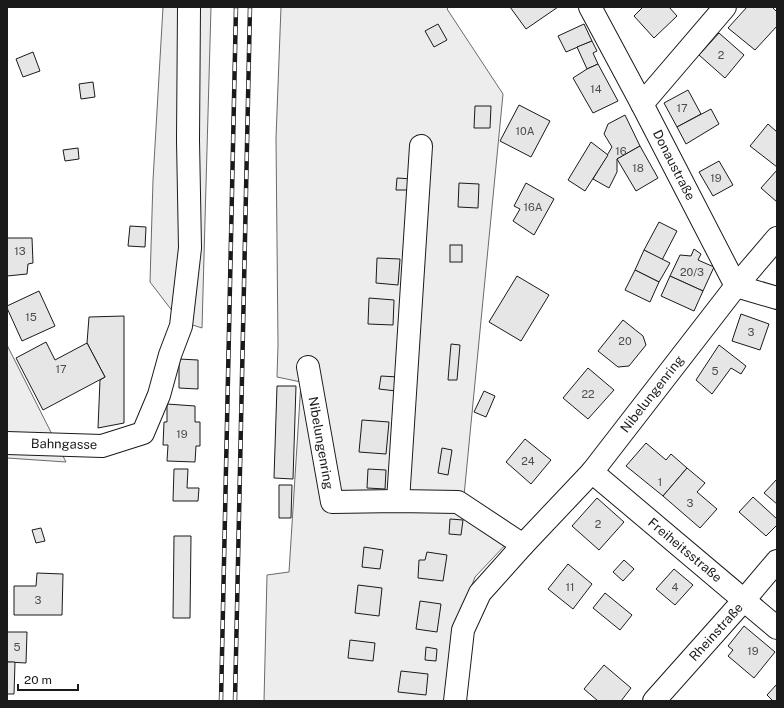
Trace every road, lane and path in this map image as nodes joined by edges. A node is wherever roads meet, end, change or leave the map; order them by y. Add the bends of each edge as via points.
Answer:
1 (189, 7) edge
2 (590, 7) edge
3 (725, 7) edge
4 (642, 104) junction
5 (421, 146) dead end
6 (777, 238) edge
7 (736, 286) junction
8 (777, 298) edge
9 (308, 367) dead end
10 (7, 443) edge
11 (592, 472) junction
12 (398, 501) junction
13 (523, 546) junction
14 (777, 561) edge
15 (744, 600) junction
16 (777, 628) edge
17 (455, 701) edge
18 (654, 701) edge

1 - 10 street, Bahngasse via 190,248 182,326 170,355 159,395 143,433 102,446
2 - 4 street, Donaustraße
3 - 4 street
4 - 7 street, Donaustraße
5 - 12 street
6 - 7 street, Nibelungenring
7 - 8 street
7 - 11 street, Nibelungenring
9 - 12 street, Nibelungenring via 332,502
11 - 13 street, Nibelungenring
11 - 15 street, Freiheitsstraße
12 - 13 street, Nibelungenring via 458,502
13 - 17 street, Nibelungenring via 480,594 463,630
14 - 15 street, Rheinstraße
15 - 16 street, Freiheitsstraße
15 - 18 street, Rheinstraße

